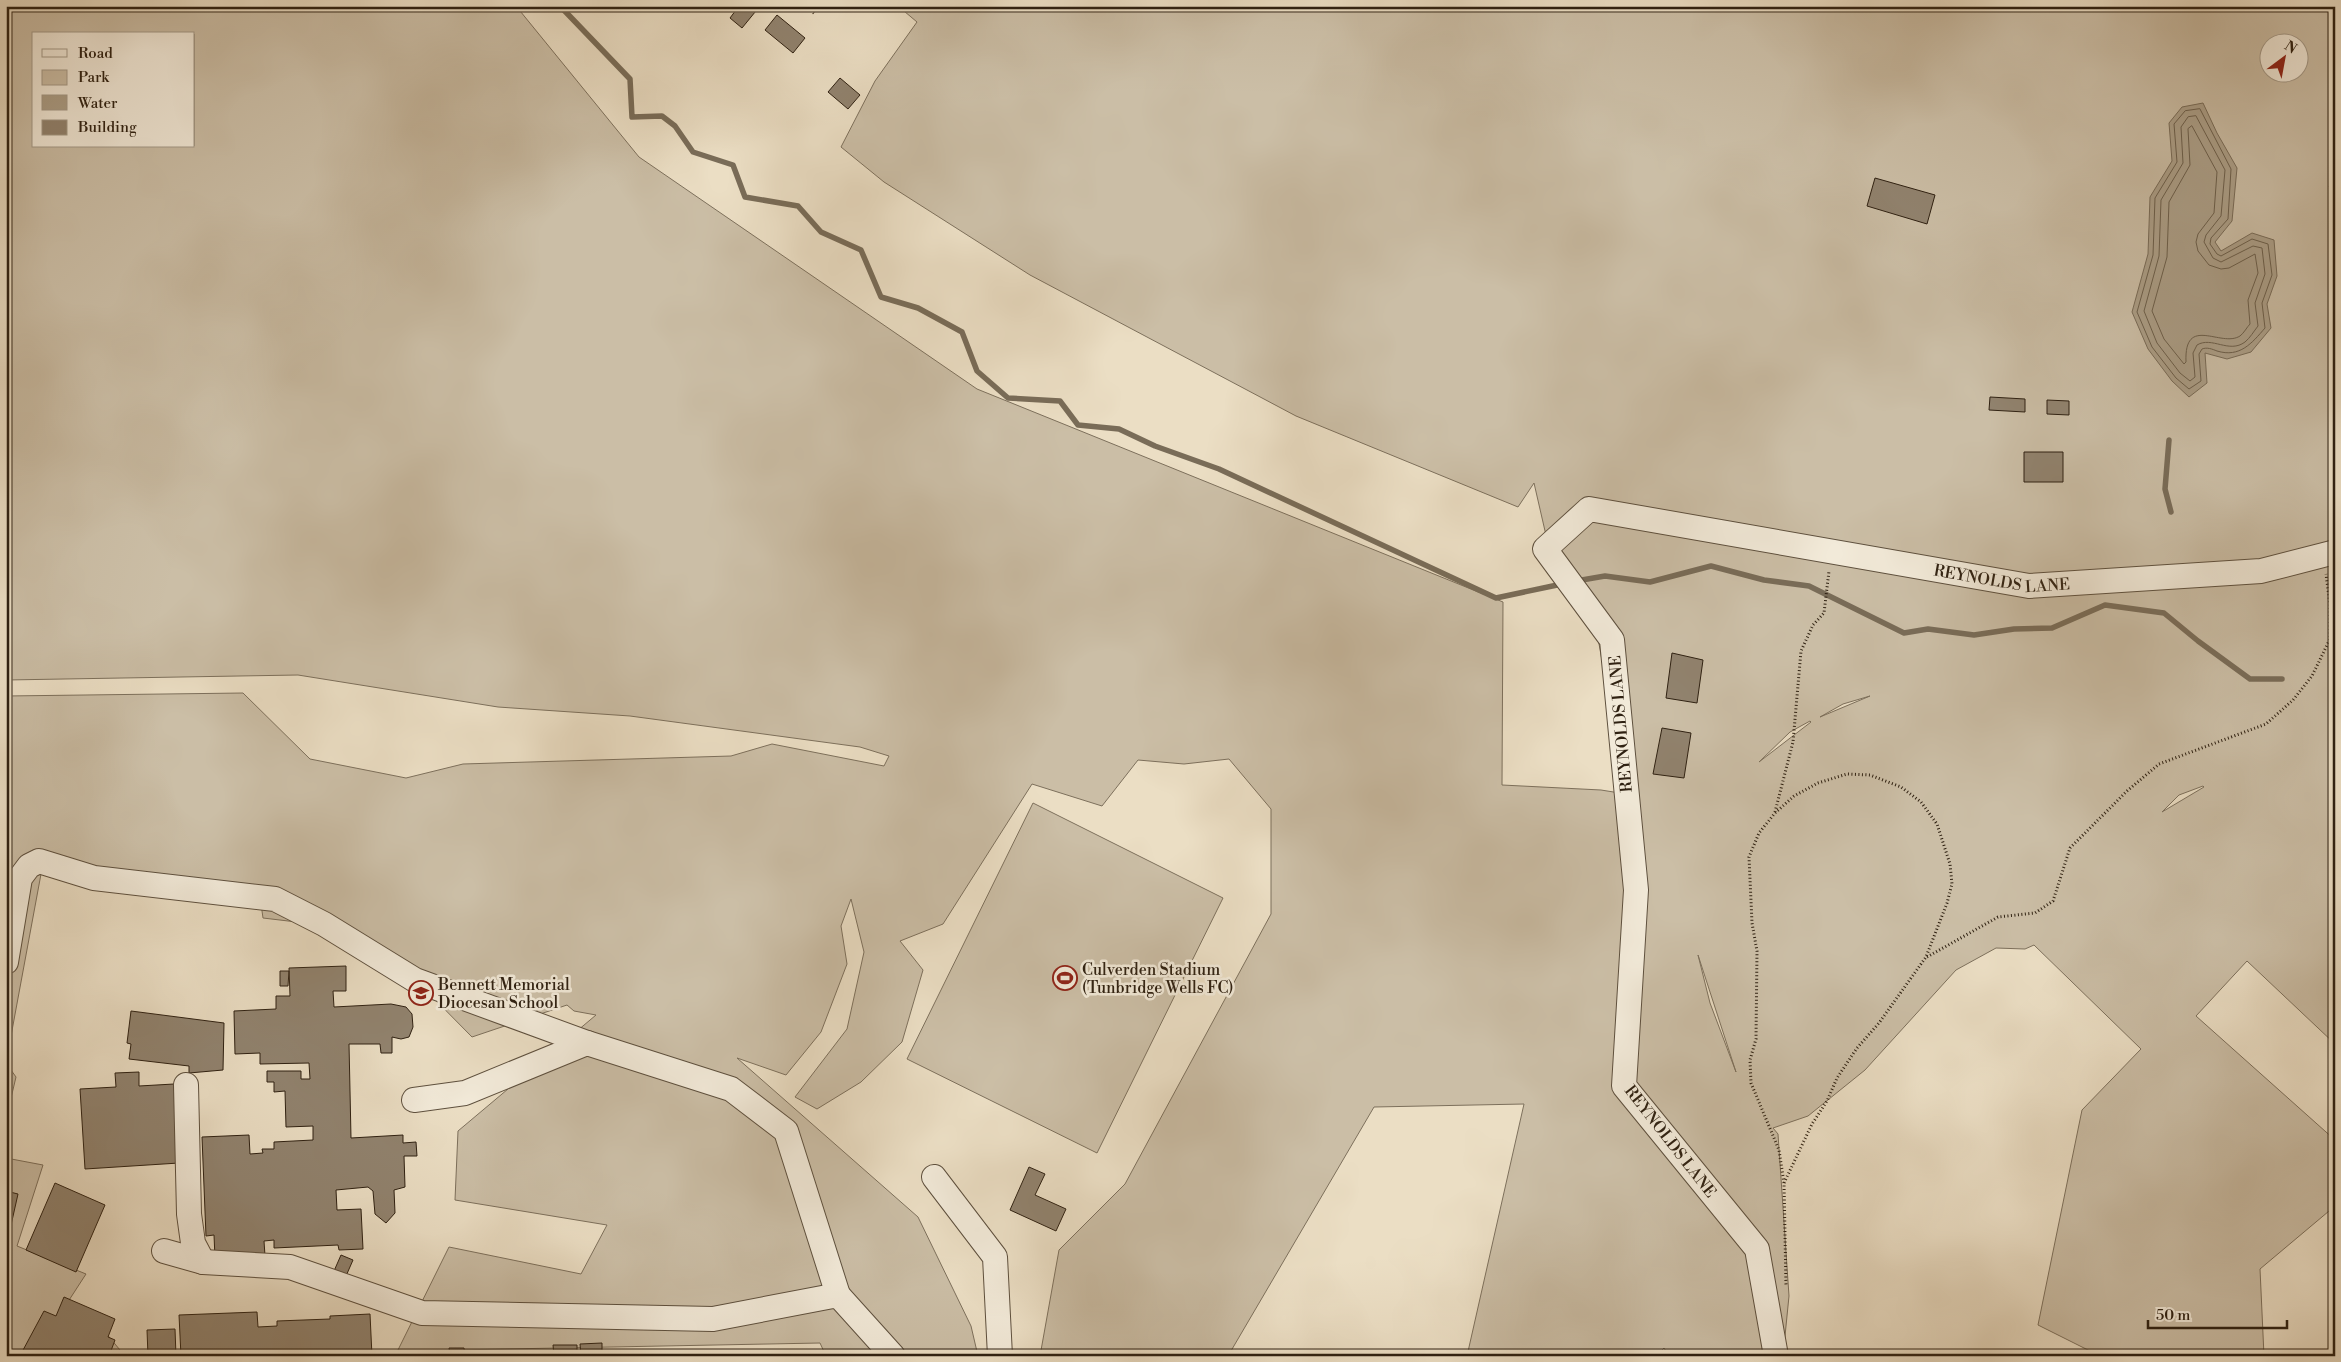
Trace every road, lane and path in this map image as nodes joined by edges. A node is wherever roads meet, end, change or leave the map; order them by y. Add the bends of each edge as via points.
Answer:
1 (805, 6) edge
2 (815, 14) dead end
3 (2328, 554) edge
4 (1829, 587) dead end
5 (1775, 813) junction
6 (1926, 957) junction
7 (6, 962) edge
8 (587, 1043) junction
9 (186, 1085) dead end
10 (414, 1100) dead end
11 (934, 1177) dead end
12 (1784, 1183) junction
13 (164, 1251) dead end
14 (203, 1262) junction
15 (1786, 1288) dead end
16 (838, 1295) junction
17 (893, 1356) edge
18 (1000, 1356) edge
19 (1776, 1356) edge

1 - 2 path
3 - 6 path via 2330,640 2312,676 2293,700 2266,724 2159,764 2070,848 2053,901 2035,913 1998,917
3 - 19 street, REYNOLDS LANE via 2262,571 2029,586 1589,509 1545,549 1612,640 1636,890 1624,1086 1757,1249
4 - 5 path via 1824,613 1813,625 1801,651 1793,742
5 - 6 path via 1794,796 1818,782 1847,774 1870,775 1901,787 1922,802 1937,824 1950,864 1952,884
5 - 12 path via 1759,833 1749,857 1752,923 1757,951 1756,1039 1750,1060 1751,1083 1779,1150
6 - 12 path via 1842,1070
7 - 8 street via 20,878 29,866 39,861 94,878 275,899 324,924 415,980
8 - 10 street via 464,1093
8 - 16 street via 731,1089 786,1131
9 - 14 street via 189,1214 193,1243
11 - 18 street via 995,1257
12 - 15 path
13 - 14 street
14 - 16 street via 290,1267 422,1314 713,1319
16 - 17 street

